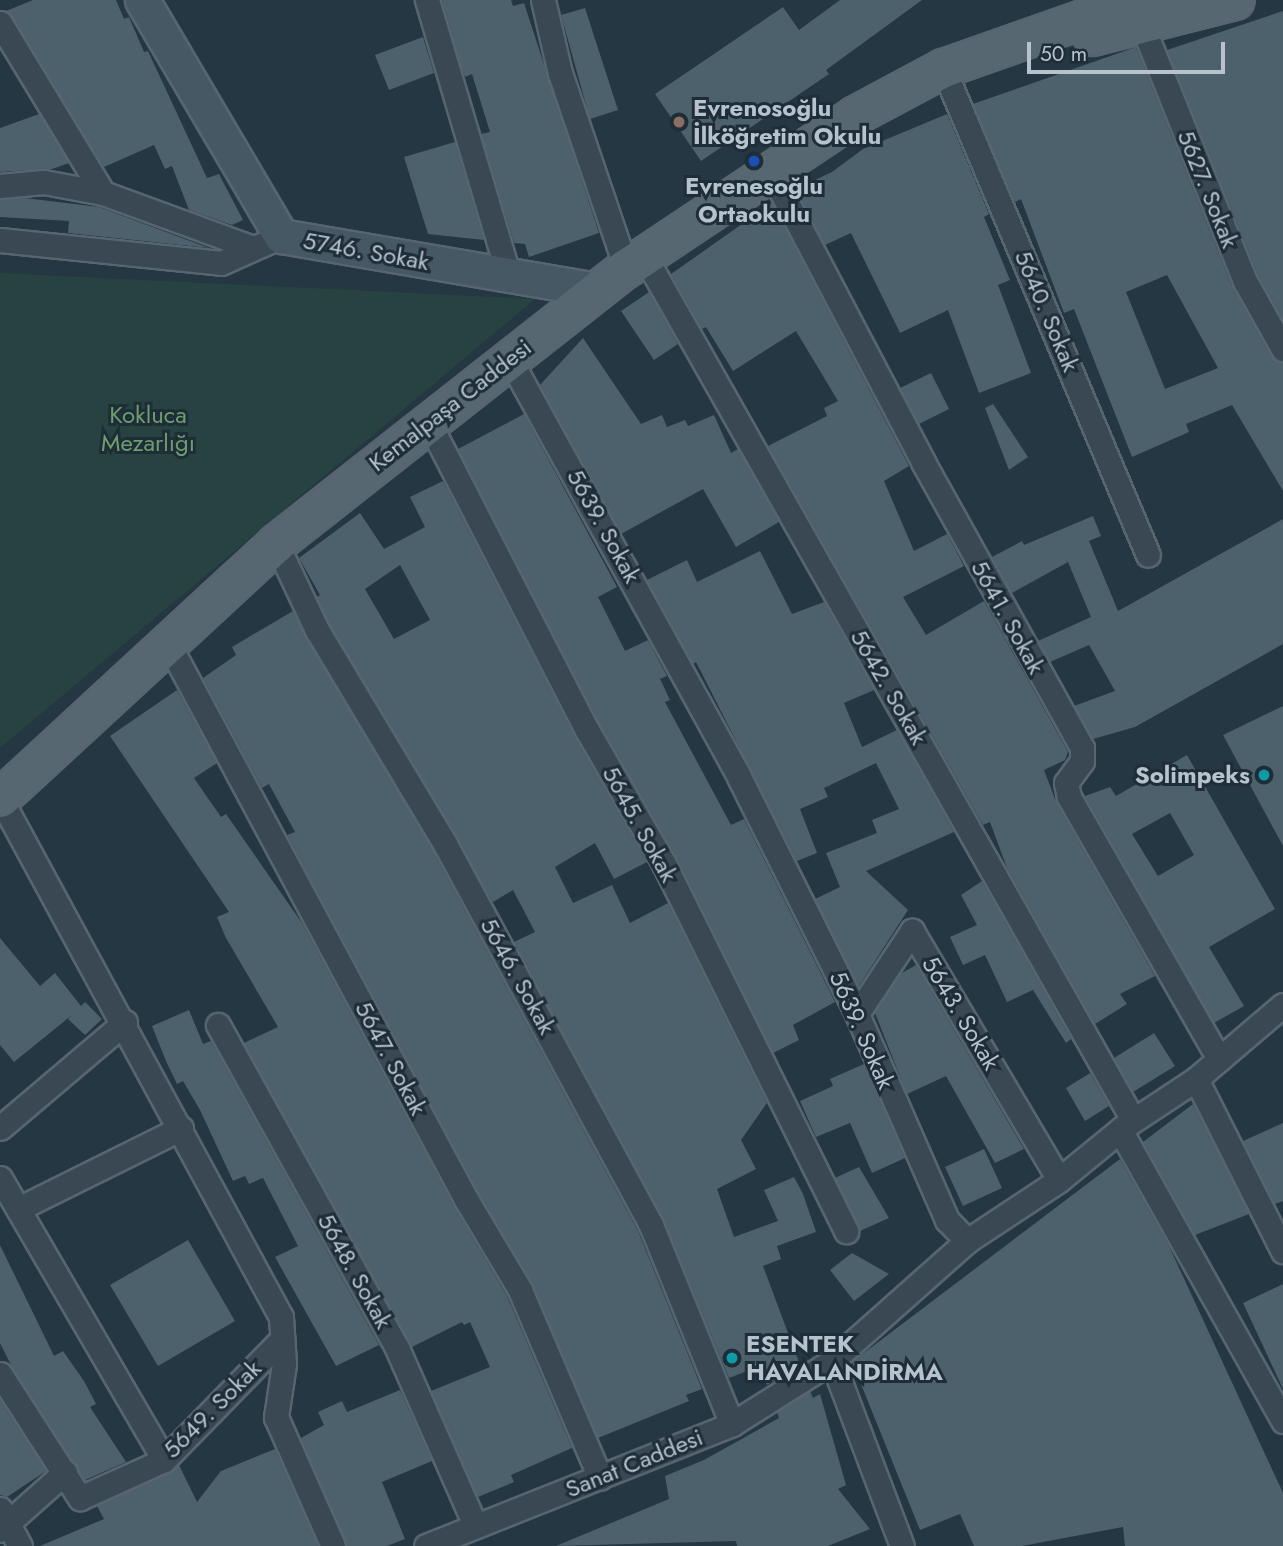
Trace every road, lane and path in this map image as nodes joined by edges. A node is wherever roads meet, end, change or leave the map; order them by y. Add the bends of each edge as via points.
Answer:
1 (142, 0) edge
2 (427, 0) edge
3 (543, 0) edge
4 (1235, 0) edge
5 (1139, 13) edge
6 (0, 23) edge
7 (943, 68) junction
8 (770, 170) junction
9 (0, 186) edge
10 (103, 193) junction
11 (0, 240) edge
12 (267, 242) junction
13 (635, 262) junction
14 (509, 276) junction
15 (597, 290) junction
16 (1283, 349) edge
17 (509, 358) junction
18 (428, 421) junction
19 (276, 543) junction
20 (1148, 555) dead end
21 (168, 643) junction
22 (0, 798) edge
23 (1283, 1005) edge
24 (857, 1014) junction
25 (125, 1022) junction
26 (218, 1025) dead end
27 (1219, 1059) junction
28 (1196, 1079) junction
29 (1126, 1124) junction
30 (0, 1128) edge
31 (181, 1128) junction
32 (0, 1178) edge
33 (1059, 1180) junction
34 (18, 1209) junction
35 (846, 1231) dead end
36 (967, 1241) junction
37 (1283, 1251) edge
38 (282, 1339) junction
39 (832, 1361) junction
40 (0, 1374) edge
41 (1283, 1422) edge
42 (732, 1424) junction
43 (164, 1460) junction
44 (65, 1472) junction
45 (600, 1478) junction
46 (3, 1520) edge
47 (475, 1525) junction
48 (20, 1546) edge
49 (333, 1546) edge
50 (426, 1546) edge
51 (902, 1546) edge

1 - 12 street, 5746. Sokak
2 - 14 street
3 - 13 street, 5642. Sokak via 561,73
4 - 5 main road, Kemalpaşa Caddesi
5 - 7 main road, Kemalpaşa Caddesi
5 - 16 street, 5627. Sokak via 1245,281
6 - 10 street
7 - 8 main road, Kemalpaşa Caddesi via 855,115
7 - 20 street, 5640. Sokak
8 - 13 main road, Kemalpaşa Caddesi
8 - 27 street, 5641. Sokak via 923,462 1082,748 1082,761 1066,783 1069,797
9 - 10 street via 44,182
10 - 12 street
11 - 12 street via 221,262
12 - 14 street, 5746. Sokak
13 - 15 main road, Kemalpaşa Caddesi
13 - 29 street, 5642. Sokak
14 - 15 street, 5746. Sokak
15 - 17 main road, Kemalpaşa Caddesi
17 - 18 main road, Kemalpaşa Caddesi
17 - 24 street, 5639. Sokak via 739,777
18 - 19 main road, Kemalpaşa Caddesi
18 - 35 street, 5645. Sokak via 587,730 664,864
19 - 21 main road, Kemalpaşa Caddesi
19 - 42 street, 5646. Sokak via 317,630 445,844 651,1225
21 - 22 main road, Kemalpaşa Caddesi
21 - 45 street, 5647. Sokak via 461,1189 520,1290
22 - 25 street
23 - 27 street
24 - 33 street, 5643. Sokak via 912,932
24 - 36 street, 5639. Sokak via 947,1220
25 - 30 street
25 - 31 street
26 - 47 street, 5648. Sokak via 397,1348
27 - 28 street
28 - 29 street
28 - 37 street
29 - 33 street
29 - 41 street
31 - 34 street
31 - 38 street via 281,1317
32 - 34 street
33 - 36 street
34 - 43 street
36 - 39 street, Sanat Caddesi
38 - 43 street, 5649. Sokak
38 - 49 street via 276,1417
39 - 42 street, Sanat Caddesi
39 - 51 street
40 - 44 street, 5649. Sokak
42 - 45 street, Sanat Caddesi
43 - 44 street, 5649. Sokak via 80,1498
44 - 46 street
45 - 47 street, Sanat Caddesi
46 - 48 street
47 - 50 street, Sanat Caddesi

